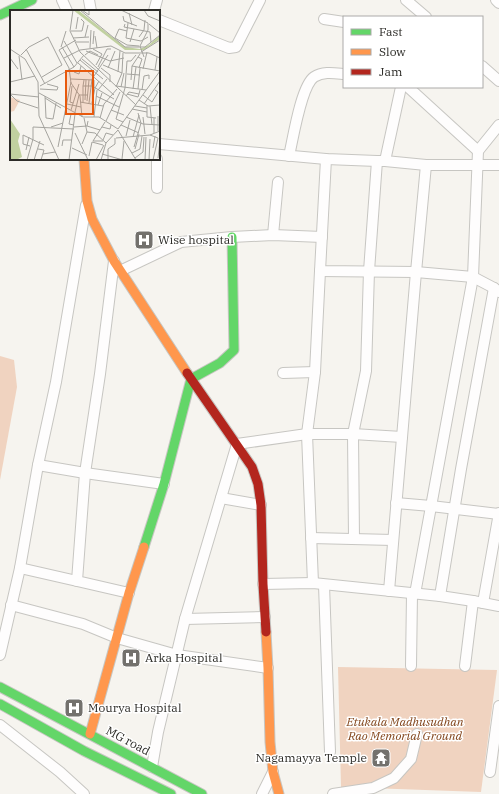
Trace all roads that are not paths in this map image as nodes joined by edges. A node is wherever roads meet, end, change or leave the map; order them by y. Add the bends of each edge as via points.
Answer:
1 (32, 0) edge
2 (62, 0) edge
3 (89, 0) edge
4 (157, 0) edge
5 (260, 0) edge
6 (496, 0) edge
7 (499, 3) edge
8 (412, 6) edge
9 (10, 10) edge
10 (11, 10) edge
11 (67, 10) edge
12 (91, 10) edge
13 (154, 10) edge
14 (0, 15) edge
15 (425, 16) edge
16 (324, 19) dead end
17 (160, 20) edge
18 (343, 22) edge
19 (483, 67) edge
20 (343, 74) edge
21 (499, 81) edge
22 (401, 88) edge
23 (409, 88) edge
24 (499, 125) edge
25 (160, 144) edge
26 (478, 151) junction
27 (290, 156) junction
28 (326, 159) junction
29 (84, 160) edge
30 (157, 160) edge
31 (381, 161) junction
32 (478, 164) junction
33 (426, 165) junction
34 (499, 165) edge
35 (278, 182) dead end
36 (156, 188) dead end
37 (86, 201) junction
38 (274, 235) junction
39 (232, 237) junction
40 (322, 237) junction
41 (114, 261) junction
42 (120, 271) junction
43 (320, 271) junction
44 (369, 271) junction
45 (416, 272) junction
46 (473, 277) junction
47 (496, 290) edge
48 (315, 372) junction
49 (283, 373) dead end
50 (191, 379) junction
51 (307, 434) junction
52 (353, 434) junction
53 (402, 437) junction
54 (237, 444) junction
55 (38, 465) junction
56 (85, 473) junction
57 (164, 484) junction
58 (221, 498) junction
59 (396, 503) junction
60 (261, 505) junction
61 (431, 506) junction
62 (454, 508) junction
63 (499, 514) edge
64 (311, 538) junction
65 (354, 539) junction
66 (393, 540) junction
67 (20, 568) junction
68 (77, 581) junction
69 (263, 584) junction
70 (313, 584) junction
71 (324, 584) junction
72 (389, 591) junction
73 (129, 593) junction
74 (414, 594) junction
75 (440, 596) junction
76 (478, 602) junction
77 (11, 604) junction
78 (499, 606) edge
79 (265, 617) junction
80 (185, 619) junction
81 (117, 638) junction
82 (0, 655) edge
83 (176, 655) junction
84 (411, 666) dead end
85 (465, 666) dead end
86 (268, 668) junction
87 (0, 687) edge
88 (0, 704) edge
89 (499, 706) edge
90 (0, 725) edge
91 (90, 734) junction
92 (417, 734) dead end
93 (330, 752) dead end
94 (152, 767) junction
95 (274, 772) junction
96 (490, 772) dead end
97 (166, 793) edge
98 (84, 794) edge
99 (202, 794) edge
100 (262, 794) edge
101 (279, 794) edge
102 (333, 794) edge

1 - 10 street
2 - 11 street
3 - 12 street
4 - 13 street
5 - 17 street via 236,47 229,48
6 - 7 street
8 - 15 street
9 - 14 street
16 - 18 street
19 - 21 street
20 - 27 street via 323,74 310,81 301,102
22 - 31 street
23 - 26 street
24 - 26 street
25 - 27 street
26 - 32 street
27 - 28 street
28 - 31 street
28 - 40 street
29 - 37 street
30 - 36 street
31 - 33 street
31 - 44 street
32 - 33 street
32 - 34 street
32 - 46 street
33 - 45 street
35 - 38 street
37 - 41 street via 92,219
37 - 55 street via 56,382
38 - 39 street
38 - 40 street
39 - 42 street via 180,242
39 - 50 street via 234,350 220,363
40 - 43 street
41 - 42 street
41 - 56 street
42 - 50 street
43 - 44 street
43 - 48 street
44 - 45 street
44 - 52 street via 366,371
45 - 46 street
45 - 53 street
46 - 47 street
46 - 61 street
47 - 62 street
48 - 49 street
48 - 51 street
50 - 54 street
50 - 57 street
51 - 52 street
51 - 54 street
51 - 64 street
52 - 53 street
52 - 65 street
53 - 59 street
54 - 58 street
54 - 60 street via 252,467
55 - 56 street
55 - 67 street
56 - 57 street
56 - 68 street
57 - 73 street
58 - 60 street
58 - 80 street
59 - 61 street
59 - 66 street
60 - 69 street
61 - 62 street
61 - 74 street
62 - 63 street
62 - 75 street
63 - 76 street
64 - 65 street
64 - 70 street
65 - 66 street
66 - 72 street
67 - 68 street
67 - 77 street
68 - 73 street
69 - 70 street
69 - 79 street
70 - 71 street
71 - 72 street
71 - 93 street
72 - 74 street
73 - 81 street
74 - 75 street
74 - 84 street
75 - 76 street
76 - 78 street
76 - 85 street
77 - 81 street via 83,624
77 - 82 street
79 - 80 street
79 - 86 street
80 - 83 street
81 - 83 street
81 - 91 street
83 - 86 street
83 - 94 street
86 - 95 street via 270,742
87 - 91 street, MG road
88 - 97 street
89 - 96 street
90 - 98 street
91 - 94 street, MG road
92 - 102 street via 411,759 394,778 373,788
94 - 99 street, MG road
95 - 100 street
95 - 101 street

